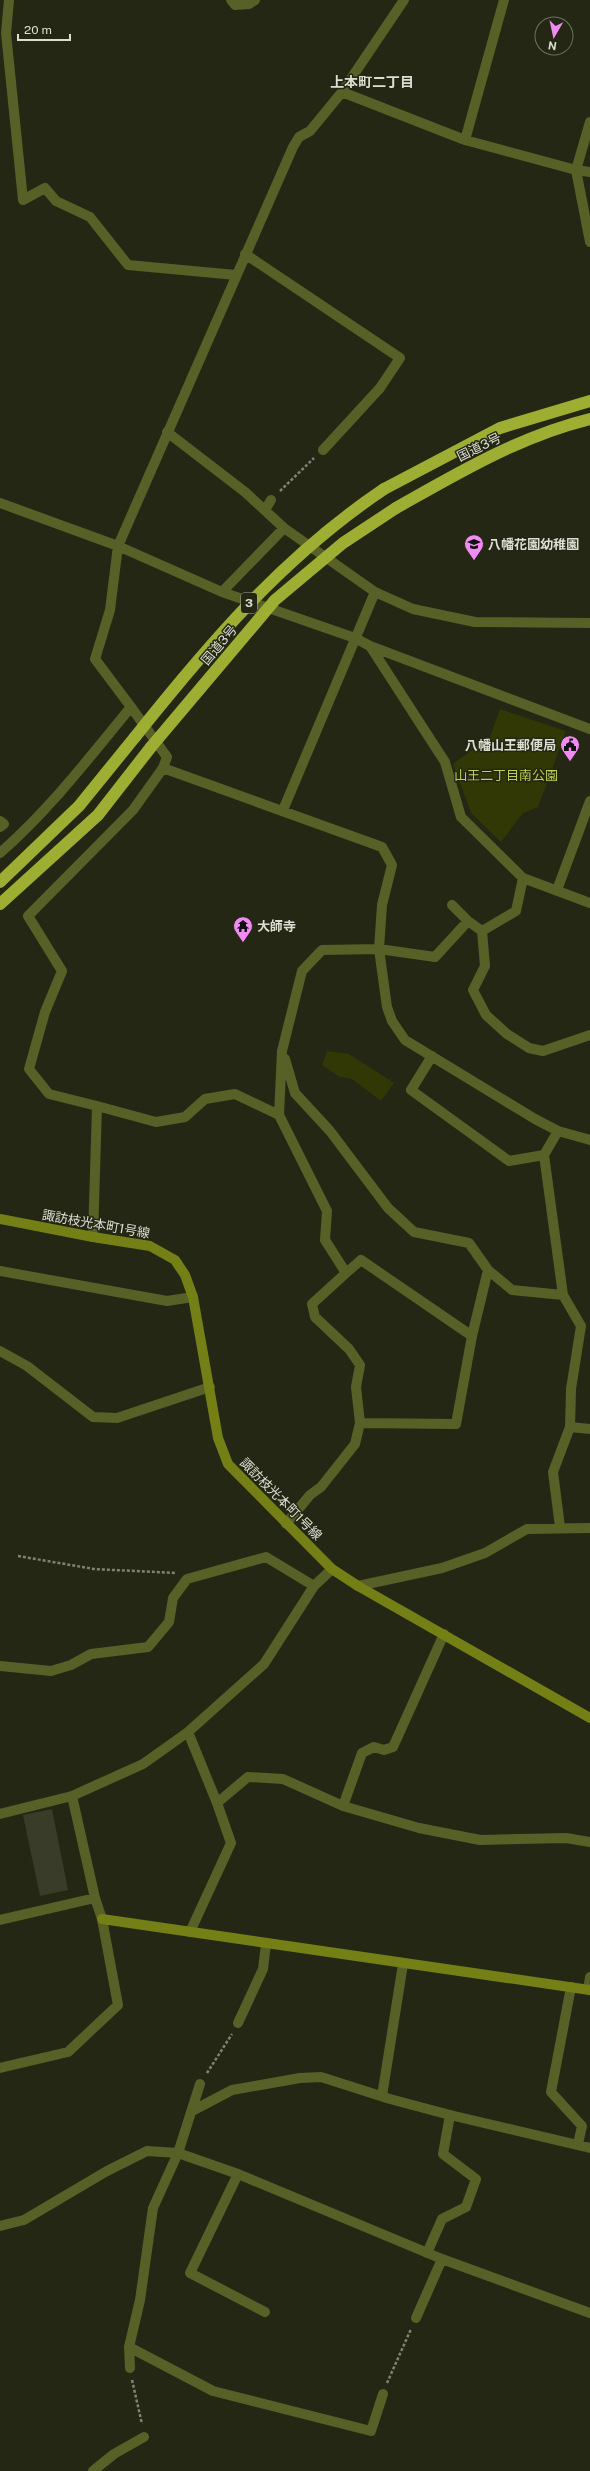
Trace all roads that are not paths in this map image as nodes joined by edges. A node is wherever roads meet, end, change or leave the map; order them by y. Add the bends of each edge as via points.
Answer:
1 (6, 0) edge
2 (9, 0) edge
3 (231, 0) edge
4 (255, 0) edge
5 (404, 0) edge
6 (504, 0) edge
7 (0, 4) edge
8 (342, 92) junction
9 (590, 122) edge
10 (466, 140) junction
11 (576, 170) junction
12 (590, 172) edge
13 (590, 242) edge
14 (245, 254) junction
15 (236, 275) junction
16 (590, 401) edge
17 (590, 419) edge
18 (167, 432) junction
19 (323, 450) road end
20 (271, 500) road end
21 (0, 503) edge
22 (265, 510) junction
23 (284, 528) junction
24 (118, 546) junction
25 (222, 592) junction
26 (375, 592) junction
27 (590, 623) edge
28 (355, 638) junction
29 (370, 646) junction
30 (131, 707) junction
31 (590, 729) edge
32 (163, 768) junction
33 (590, 802) edge
34 (283, 810) junction
35 (0, 820) edge
36 (0, 828) edge
37 (0, 853) edge
38 (523, 878) junction
39 (0, 882) edge
40 (557, 890) junction
41 (590, 903) edge
42 (0, 904) edge
43 (452, 905) dead end
44 (468, 921) junction
45 (482, 931) junction
46 (379, 949) junction
47 (590, 1034) edge
48 (282, 1051) junction
49 (432, 1056) junction
50 (97, 1106) junction
51 (279, 1115) junction
52 (558, 1131) junction
53 (590, 1140) edge
54 (544, 1155) junction
55 (0, 1219) edge
56 (93, 1237) junction
57 (488, 1270) junction
58 (0, 1271) edge
59 (346, 1273) junction
60 (563, 1296) junction
61 (193, 1297) junction
62 (585, 1327) edge
63 (472, 1336) junction
64 (0, 1351) edge
65 (210, 1387) junction
66 (360, 1423) junction
67 (570, 1427) junction
68 (590, 1429) edge
69 (286, 1524) junction
70 (560, 1527) junction
71 (590, 1528) edge
72 (332, 1569) junction
73 (314, 1586) junction
74 (358, 1586) junction
75 (444, 1634) junction
76 (0, 1666) edge
77 (590, 1718) edge
78 (188, 1732) junction
79 (72, 1796) junction
80 (217, 1803) junction
81 (343, 1806) junction
82 (0, 1814) edge
83 (590, 1842) edge
84 (95, 1898) junction
85 (102, 1919) junction
86 (0, 1920) edge
87 (190, 1932) junction
88 (266, 1944) junction
89 (403, 1964) junction
90 (590, 1977) edge
91 (571, 1988) junction
92 (589, 1990) edge
93 (238, 2023) road end
94 (0, 2068) edge
95 (200, 2084) road end
96 (382, 2096) junction
97 (192, 2112) junction
98 (450, 2115) junction
99 (578, 2144) junction
100 (590, 2148) edge
101 (178, 2153) junction
102 (238, 2174) junction
103 (0, 2226) edge
104 (427, 2253) junction
105 (442, 2258) junction
106 (265, 2312) dead end
107 (590, 2313) edge
108 (416, 2318) road end
109 (129, 2347) junction
110 (130, 2368) road end
111 (383, 2394) road end
112 (144, 2437) road end
113 (93, 2471) edge

1 - 7 street
2 - 15 street via 6,33 23,200 45,188 56,201 90,216 128,265
3 - 4 street via 235,4 249,4
5 - 8 street
6 - 10 street
8 - 10 street
8 - 14 street via 310,130 299,137
9 - 11 street
10 - 11 street
11 - 12 street
11 - 13 street
14 - 15 street
14 - 19 street via 400,358 380,388
15 - 18 street
16 - 39 highway, 国道3号 / 3, bridge via 500,428 384,489 352,511 267,584 204,651 79,806
17 - 42 highway, 国道3号 / 3, bridge via 564,426 484,458 396,508 343,543 275,600 151,747 98,815
18 - 22 street
18 - 24 street
20 - 22 street
21 - 24 street
22 - 23 street
23 - 25 street
23 - 26 street
24 - 25 street
24 - 30 street via 110,610 95,659
25 - 28 street
26 - 27 street via 413,609 475,622
26 - 28 street
28 - 29 street
28 - 34 street
29 - 31 street
29 - 38 street via 445,762 461,817
30 - 32 street via 167,757
30 - 37 street via 76,776 30,826
32 - 34 street
32 - 50 street via 133,810 28,916 62,971 45,1012 29,1069 49,1094
33 - 40 street
34 - 46 street via 382,848 392,865 382,905
35 - 36 street via 4,824
38 - 40 street
38 - 45 street via 516,911
40 - 41 street
43 - 44 street
44 - 45 street
44 - 46 street via 436,957
45 - 47 street via 485,966 473,990 486,1015 529,1048 543,1051
46 - 48 street via 322,950 302,971
46 - 49 street via 386,1007 392,1021 405,1040
48 - 51 street
48 - 57 street via 295,1093 330,1131 388,1208 414,1232 469,1243
49 - 52 street
49 - 54 street via 411,1090 509,1162
50 - 51 street via 156,1122 185,1117 205,1099 235,1094
50 - 56 street
51 - 59 street via 326,1211 325,1240
52 - 53 street
52 - 54 street
54 - 60 street
55 - 56 street, 諏訪枝光本町1号線
56 - 61 street, 諏訪枝光本町1号線 via 150,1246 175,1260 185,1275
57 - 60 street via 512,1290
57 - 63 street
58 - 61 street via 167,1301
59 - 63 street via 361,1260
59 - 66 street via 312,1304 315,1317 349,1349 360,1365 356,1387
60 - 62 street
61 - 65 street, 諏訪枝光本町1号線
62 - 67 street via 571,1389
63 - 66 street via 456,1424
64 - 65 street via 27,1366 93,1417 117,1418
65 - 69 street, 諏訪枝光本町1号線 via 218,1438 228,1464
66 - 69 street via 355,1444 321,1487 310,1495
67 - 68 street
67 - 70 street via 553,1472
69 - 72 street, 諏訪枝光本町1号線
70 - 71 street
70 - 74 street via 527,1529 485,1553 442,1568
72 - 73 street
72 - 74 street, 諏訪枝光本町1号線
73 - 76 street via 266,1557 186,1576 173,1598 169,1622 148,1647 91,1654 71,1665 50,1671
73 - 78 street via 264,1664
74 - 75 street, 諏訪枝光本町1号線
75 - 77 street, 諏訪枝光本町1号線
75 - 81 street via 394,1747 384,1750 374,1747 362,1753
78 - 79 street via 143,1764
78 - 80 street
79 - 82 street
79 - 84 street
80 - 81 street via 248,1777 283,1779
80 - 87 street via 230,1843
81 - 83 street via 419,1828 480,1840 566,1838
84 - 85 street
84 - 86 street
85 - 87 street
85 - 94 street via 118,2005 68,2052
87 - 88 street
88 - 89 street
88 - 93 street via 263,1969
89 - 91 street
89 - 96 street
90 - 92 street
91 - 92 street
91 - 99 street via 551,2092 582,2126
95 - 97 street
96 - 97 street via 321,2076 232,2090
96 - 98 street
97 - 101 street
98 - 99 street
98 - 104 street via 443,2154 476,2179 466,2207 442,2219
99 - 100 street
101 - 102 street
101 - 103 street via 147,2151 107,2171 24,2220
101 - 109 street via 153,2208 140,2300
102 - 104 street
102 - 106 street via 190,2273
104 - 105 street
105 - 107 street
105 - 108 street
109 - 110 street
109 - 111 street via 213,2391 371,2431
112 - 113 street via 114,2454

